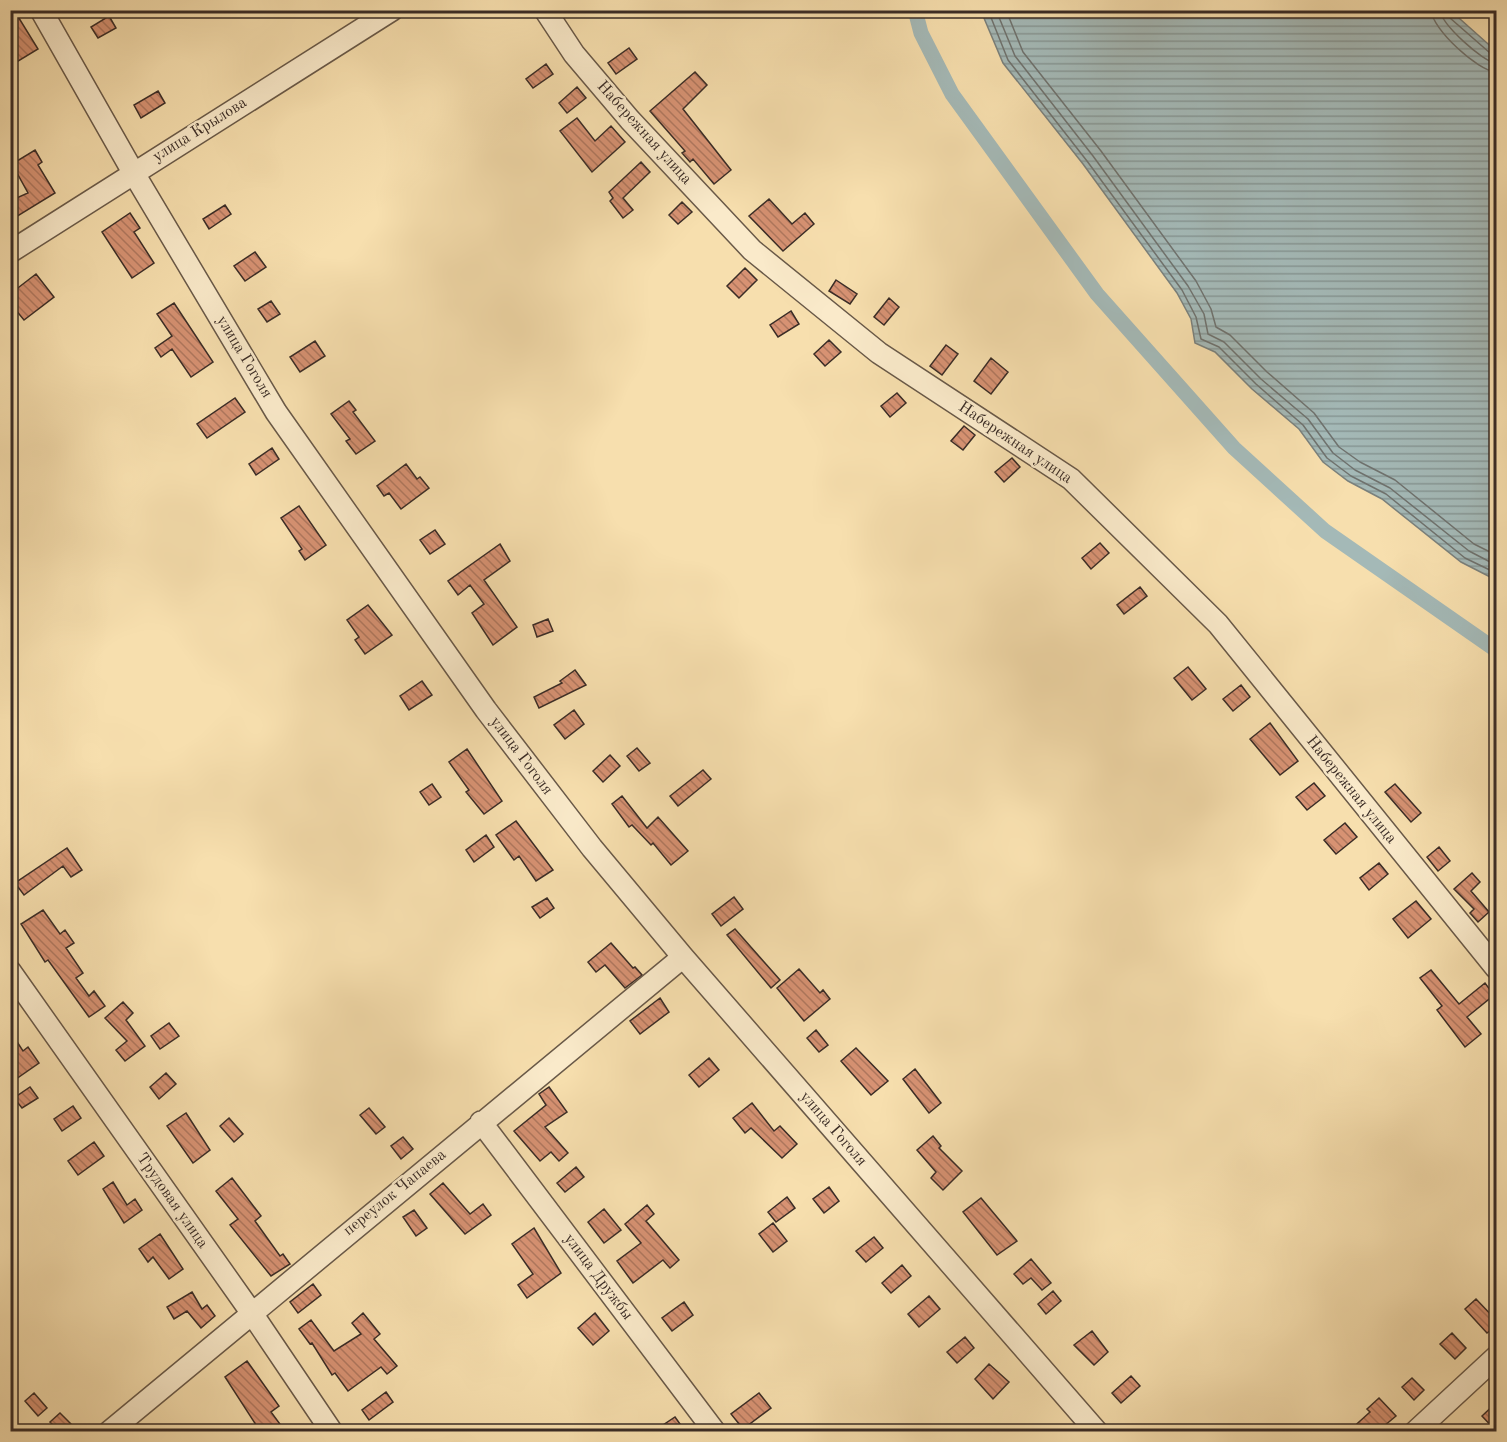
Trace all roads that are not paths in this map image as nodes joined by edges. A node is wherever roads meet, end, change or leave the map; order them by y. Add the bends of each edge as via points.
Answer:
1 (41, 10) edge
2 (392, 10) edge
3 (545, 10) edge
4 (133, 172) junction
5 (10, 252) edge
6 (682, 957) junction
7 (1497, 968) edge
8 (10, 972) edge
9 (481, 1122) junction
10 (251, 1311) junction
11 (1497, 1357) edge
12 (1422, 1429) edge
13 (109, 1431) edge
14 (332, 1431) edge
15 (715, 1431) edge
16 (1097, 1431) edge

1 - 4 street, улица Гоголя
2 - 4 street, улица Крылова
3 - 7 street, Набережная улица via 574,54 630,120 752,250 879,353 1071,479 1218,624
4 - 5 street, улица Крылова
4 - 6 street, улица Гоголя via 276,412 486,710
6 - 9 street, переулок Чапаева
6 - 16 street, улица Гоголя
8 - 10 street, Трудовая улица
9 - 10 street, переулок Чапаева
9 - 15 street, улица Дружбы
10 - 13 street, переулок Чапаева
10 - 14 street, Трудовая улица
11 - 12 street

